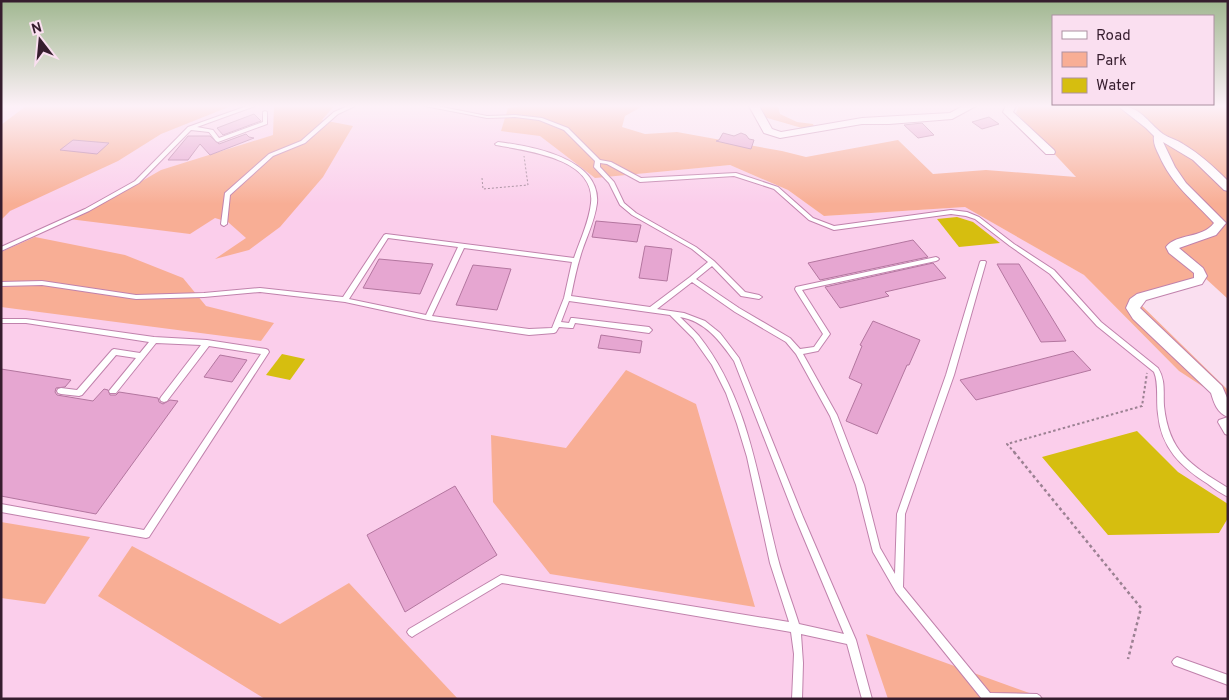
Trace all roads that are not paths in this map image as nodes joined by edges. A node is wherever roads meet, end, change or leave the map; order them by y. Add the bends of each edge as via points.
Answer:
1 (178, 139) edge
2 (307, 139) edge
3 (576, 139) edge
4 (1036, 139) edge
5 (1158, 139) edge
6 (1165, 139) edge
7 (498, 144) dead end
8 (1050, 152) dead end
9 (598, 161) junction
10 (1228, 188) edge
11 (224, 224) dead end
12 (462, 246) junction
13 (1, 249) edge
14 (936, 259) dead end
15 (576, 260) junction
16 (712, 262) junction
17 (982, 262) dead end
18 (692, 279) junction
19 (1, 284) edge
20 (567, 298) junction
21 (759, 298) dead end
22 (345, 300) junction
23 (652, 309) junction
24 (672, 313) junction
25 (428, 318) junction
26 (1, 320) edge
27 (556, 324) junction
28 (649, 330) dead end
29 (154, 340) junction
30 (207, 343) junction
31 (798, 352) junction
32 (141, 356) junction
33 (61, 391) dead end
34 (113, 391) dead end
35 (164, 399) dead end
36 (1228, 411) edge
37 (1228, 420) edge
38 (1228, 432) edge
39 (1228, 493) edge
40 (1, 508) edge
41 (899, 589) junction
42 (795, 628) junction
43 (412, 632) dead end
44 (851, 640) junction
45 (1177, 662) dead end
46 (1228, 680) edge
47 (988, 698) edge
48 (797, 699) edge
49 (866, 699) edge
50 (1037, 699) edge

1 - 13 lane via 137,182 87,210
2 - 11 lane via 271,155 227,194
3 - 9 lane
4 - 8 street
5 - 36 street via 1173,176 1220,223 1212,233 1172,247 1199,271 1201,276 1198,280 1142,297 1133,308 1217,390
6 - 10 street via 1191,154
7 - 15 lane via 560,158 591,185 593,208
9 - 16 lane via 597,167 611,182 622,204
9 - 39 lane via 609,163 640,180 729,173 741,175 776,188 811,219 834,228 951,212 977,218 1052,272 1099,324 1156,370 1160,380 1162,425 1172,449 1190,468
12 - 15 lane
12 - 22 lane via 386,236
12 - 25 lane
14 - 31 lane via 798,288 827,334 816,350
15 - 20 lane
16 - 18 lane
16 - 21 lane via 743,294
17 - 41 lane via 950,374 901,514
18 - 23 lane
18 - 31 lane via 788,340
19 - 22 lane via 42,283 136,297 260,290
20 - 23 lane
20 - 27 lane
22 - 25 lane
23 - 24 lane
24 - 42 lane via 684,323 710,358 736,406 775,566
24 - 44 lane via 690,315 710,327 737,360
25 - 27 lane via 529,332 554,330
26 - 29 lane
27 - 28 lane via 570,326 573,320
29 - 30 lane
29 - 32 lane
30 - 35 lane
30 - 40 lane via 266,352 146,534
31 - 41 lane via 833,415 860,485 876,549
32 - 33 lane via 114,352 79,393
32 - 34 lane
37 - 38 lane via 1222,422
41 - 47 lane
42 - 43 lane via 501,579
42 - 44 lane
42 - 48 lane via 798,645
44 - 49 lane
45 - 46 lane
47 - 50 lane

